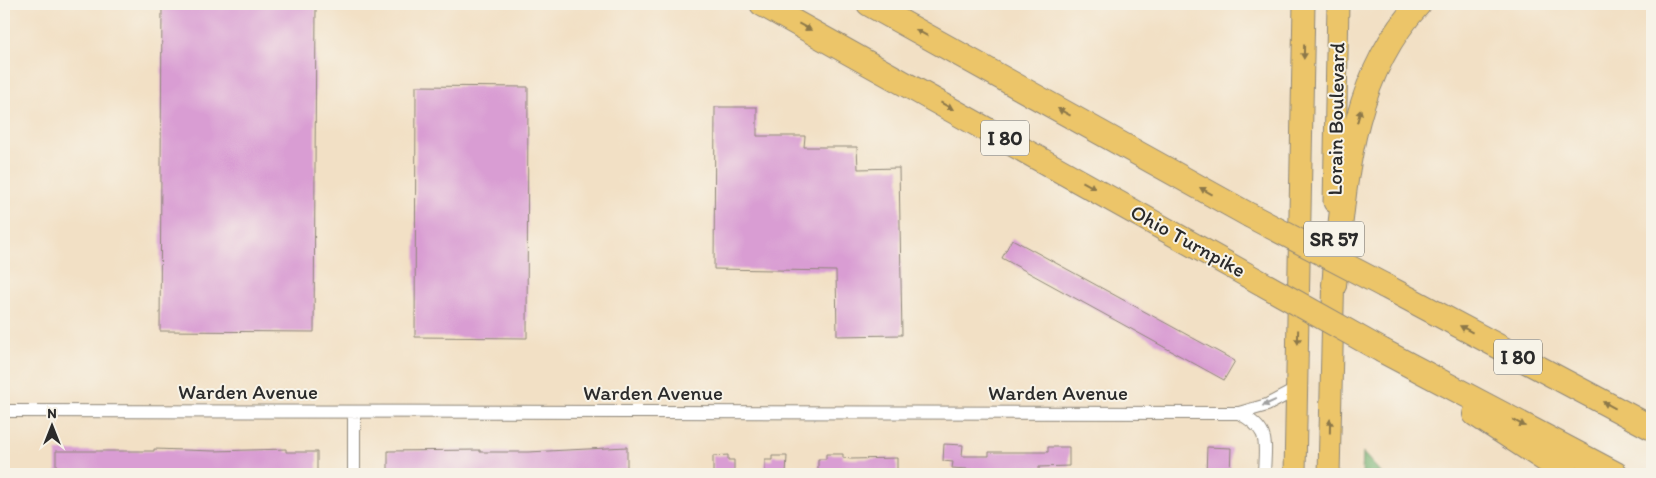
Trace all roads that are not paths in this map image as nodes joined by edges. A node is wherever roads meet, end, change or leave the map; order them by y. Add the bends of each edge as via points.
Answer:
1 (762, 4) edge
2 (869, 4) edge
3 (1304, 4) edge
4 (1338, 4) edge
5 (1419, 4) edge
6 (1334, 285) junction
7 (1383, 351) junction
8 (1297, 388) junction
9 (4, 411) edge
10 (354, 412) junction
11 (1239, 413) junction
12 (1652, 428) edge
13 (354, 474) edge
14 (1264, 474) edge
15 (1295, 474) edge
16 (1329, 474) edge
17 (1568, 474) edge
18 (1616, 474) edge

1 -> 7 highway, Ohio Turnpike / I 80, bridge
12 -> 2 highway, I 80, bridge via 1249,214
3 -> 8 highway, Lorain Boulevard / SR 57
4 - 6 highway, Lorain Boulevard / SR 57
6 -> 5 highway via 1355,128 1377,63 1402,22
16 -> 6 highway, Lorain Boulevard / SR 57
7 - 17 highway via 1512,440
7 -> 18 highway, Ohio Turnpike / I 80
8 -> 11 street, Warden Avenue via 1267,405
8 - 15 highway, Lorain Boulevard / SR 57
9 - 10 street, Warden Avenue
10 - 11 street, Warden Avenue
10 - 13 street
11 - 14 street via 1252,420 1262,432 1265,441

